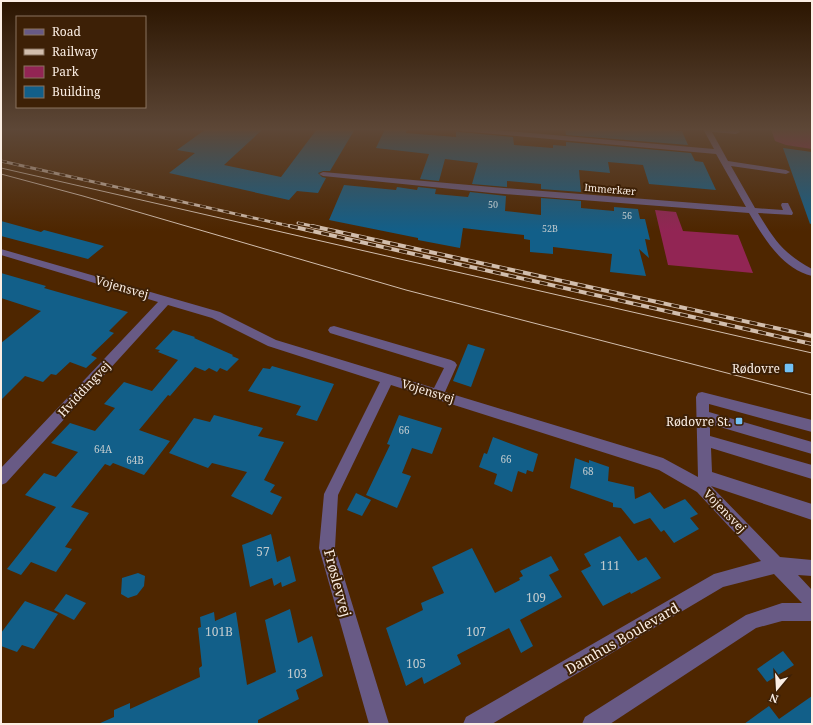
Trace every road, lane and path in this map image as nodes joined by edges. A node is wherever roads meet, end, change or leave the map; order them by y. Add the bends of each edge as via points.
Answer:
1 (725, 163) joint
2 (786, 172) dead end
3 (323, 174) dead end
4 (785, 205) dead end
5 (751, 210) junction
6 (1, 252) edge
7 (812, 273) edge
8 (166, 300) junction
9 (334, 330) dead end
10 (388, 379) junction
11 (438, 394) junction
12 (703, 416) junction
13 (812, 426) edge
14 (704, 440) junction
15 (812, 448) edge
16 (812, 472) edge
17 (1, 478) edge
18 (703, 482) junction
19 (812, 512) edge
20 (776, 565) junction
21 (812, 568) edge
22 (812, 602) edge
23 (812, 612) edge
24 (379, 724) edge
25 (473, 724) edge
26 (592, 724) edge

1 - 2 street
1 - 5 street
3 - 5 street, Immerkær
4 - 5 street, Immerkær via 789,213
5 - 7 street via 780,252
6 - 8 street, Vojensvej
8 - 10 street, Vojensvej via 216,315 272,343
8 - 17 street, Hviddingvej
9 - 11 street via 451,365
10 - 11 street, Vojensvej
10 - 24 street, Frøslevvej via 331,494 327,548
11 - 18 street, Vojensvej via 647,459
12 - 13 street via 702,396
12 - 14 street
12 - 15 street
14 - 16 street
14 - 18 street
18 - 19 street
18 - 20 street, Vojensvej
20 - 21 street, Damhus Boulevard
20 - 22 street, Vojensvej
20 - 25 street, Damhus Boulevard via 720,580
23 - 26 street via 782,612 752,621

